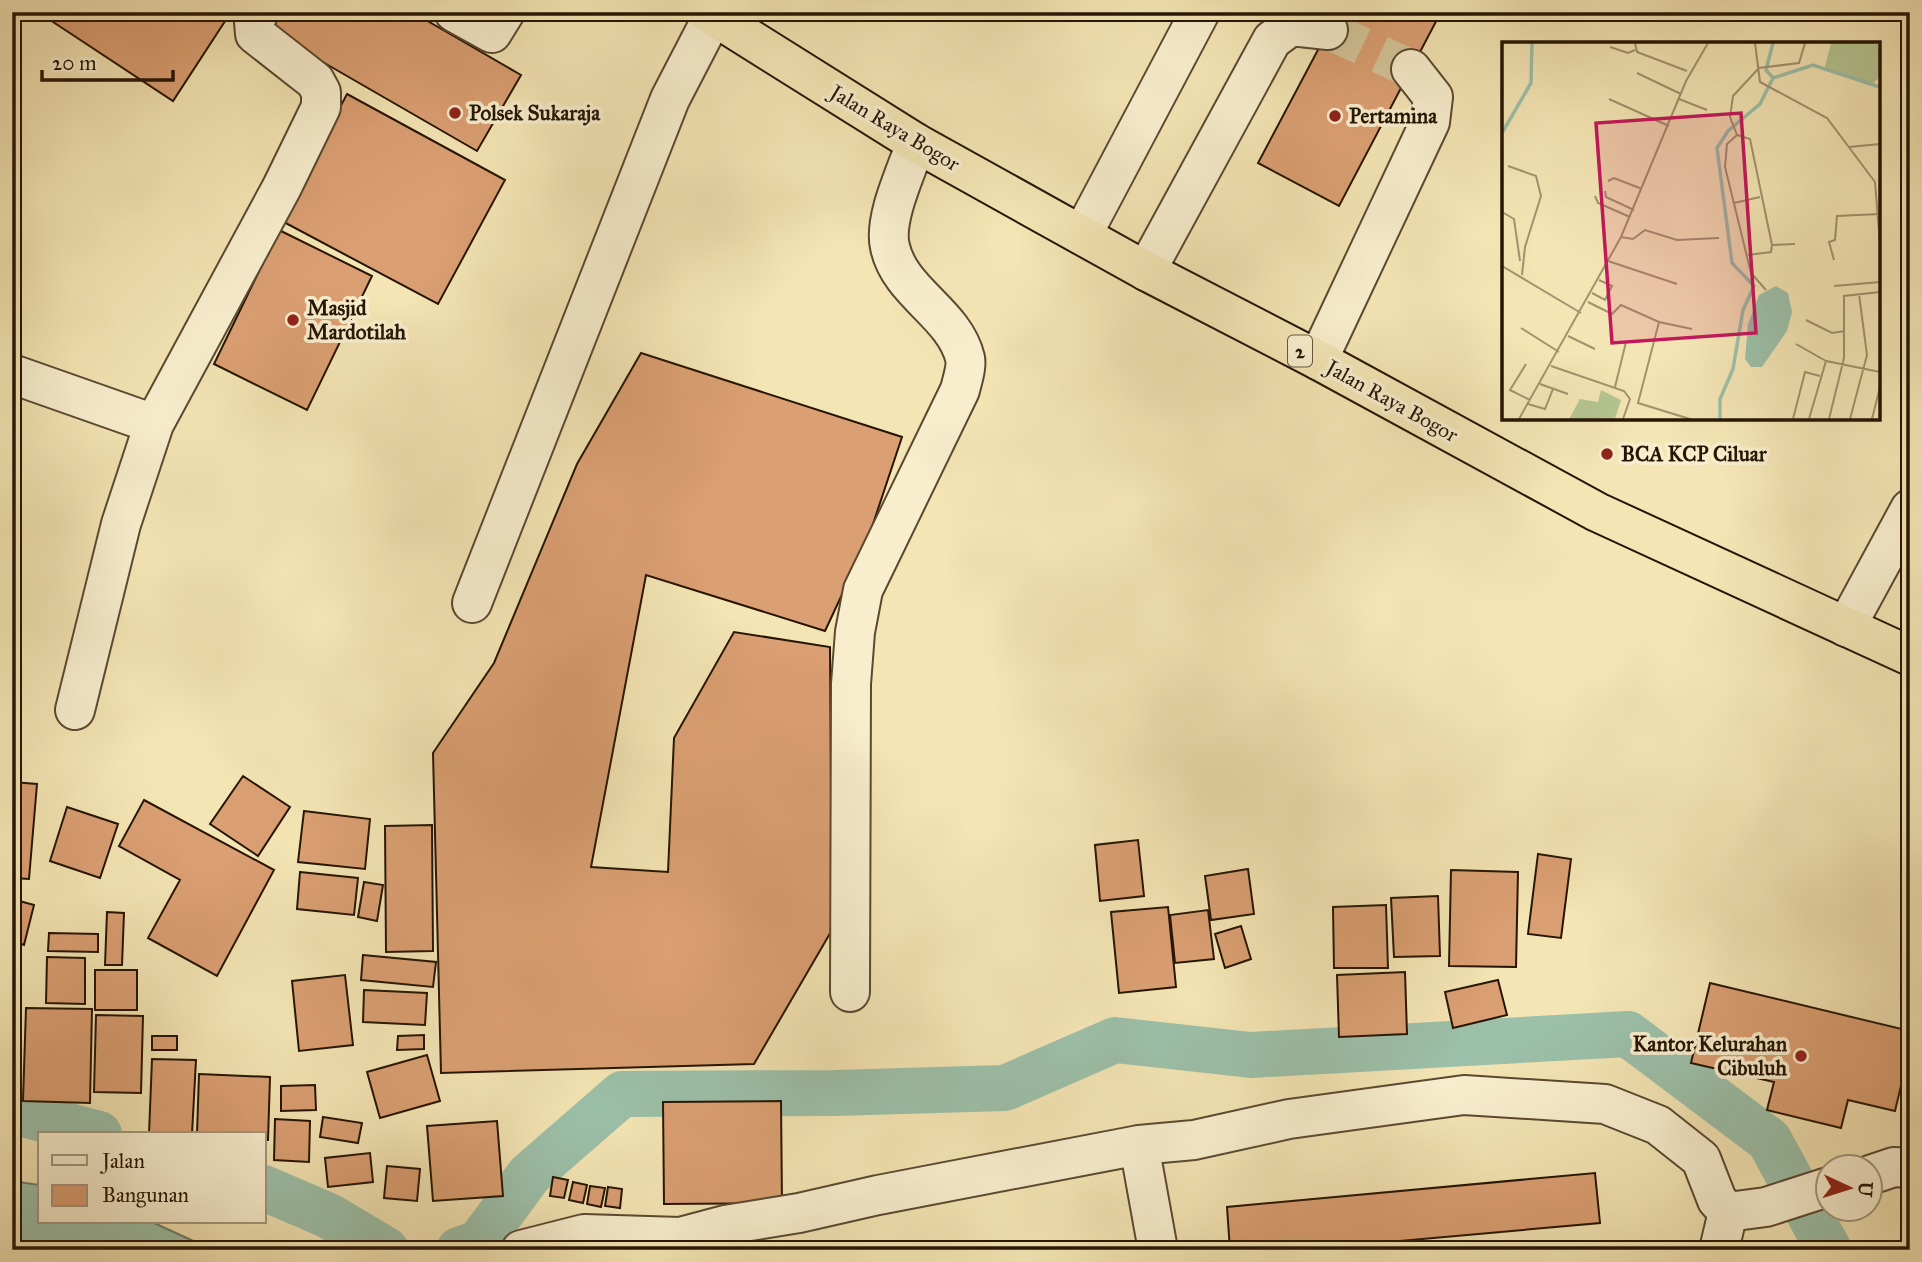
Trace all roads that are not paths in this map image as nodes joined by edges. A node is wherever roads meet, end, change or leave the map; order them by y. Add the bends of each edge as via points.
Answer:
1 (259, 12) edge
2 (454, 12) edge
3 (505, 12) edge
4 (1200, 12) edge
5 (710, 14) edge
6 (1328, 30) tunnel mouth
7 (1411, 69) tunnel mouth
8 (916, 143) junction
9 (1082, 235) junction
10 (1146, 271) junction
11 (1318, 360) junction
12 (12, 374) edge
13 (154, 424) junction
14 (1910, 509) edge
15 (471, 603) dead end
16 (1846, 627) junction
17 (1910, 656) edge
18 (75, 710) dead end
19 (850, 992) dead end
20 (1139, 1145) junction
21 (1910, 1168) edge
22 (1884, 1170) edge
23 (1814, 1191) edge
24 (1728, 1212) junction
25 (681, 1243) edge
26 (521, 1250) edge
27 (1158, 1250) edge
28 (1719, 1250) edge

1 - 13 street via 254,22 256,34 315,81 321,107
2 - 3 street via 492,33
4 - 9 street
5 - 8 highway, Jalan Raya Bogor / 2
5 - 15 street via 670,99
6 - 10 street via 1291,26 1272,40
7 - 11 street via 1433,97 1430,122
8 - 9 highway, Jalan Raya Bogor / 2
8 - 19 street via 891,216 889,245 899,271 953,331 965,360 960,390 863,590 855,632
9 - 10 highway, Jalan Raya Bogor / 2
10 - 11 highway, Jalan Raya Bogor / 2
11 - 16 highway, Jalan Raya Bogor / 2 via 1597,512
12 - 13 street
13 - 18 street via 121,524
14 - 16 street
16 - 17 highway, Jalan Raya Bogor / 2
20 - 24 street via 1464,1095 1605,1104 1658,1125 1701,1159 1717,1200
20 - 25 street via 725,1225
20 - 27 street
21 - 22 street
23 - 24 street via 1766,1207
24 - 28 street
25 - 26 street via 584,1234

